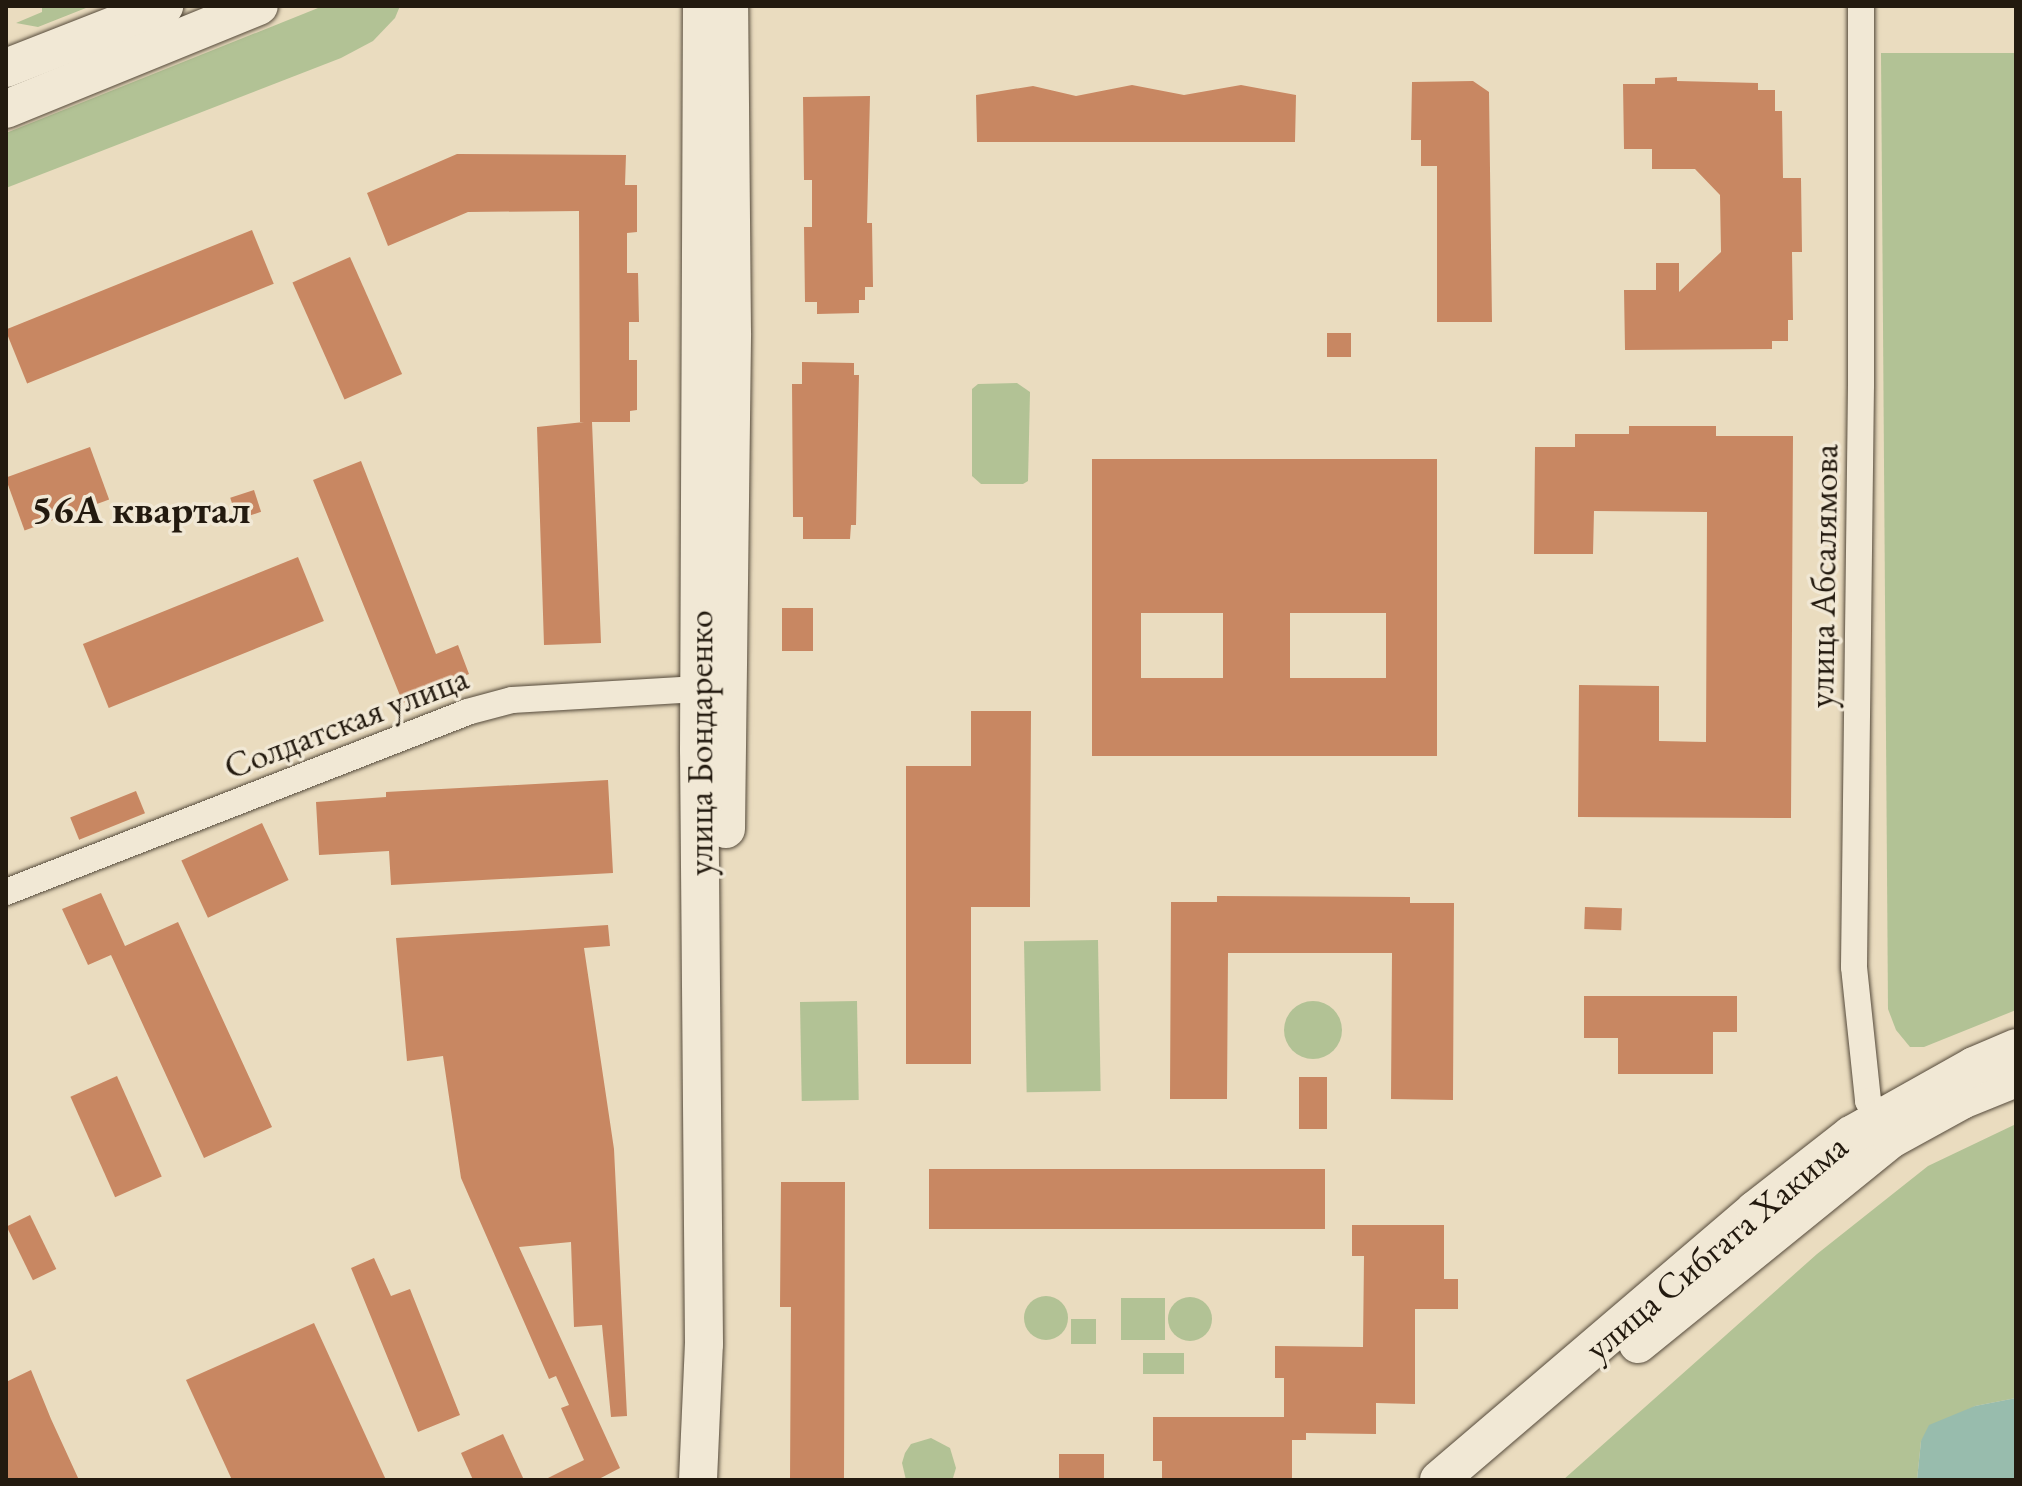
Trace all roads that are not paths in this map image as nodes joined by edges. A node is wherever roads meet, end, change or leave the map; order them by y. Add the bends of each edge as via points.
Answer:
1 (164, 6) edge
2 (259, 6) edge
3 (702, 6) edge
4 (729, 6) edge
5 (1861, 6) edge
6 (6, 68) edge
7 (6, 109) edge
8 (713, 688) junction
9 (6, 892) edge
10 (2016, 1048) edge
11 (2016, 1078) edge
12 (1884, 1128) junction
13 (698, 1480) edge
14 (724, 1480) edge
15 (1439, 1480) edge
16 (1474, 1480) edge

1 - 6 street
2 - 7 street
3 - 8 street, улица Бондаренко
4 - 8 street, улица Бондаренко via 732,333
5 - 12 street, улица Абсалямова via 1854,967 1868,1101
8 - 9 street, Солдатская улица via 512,700 467,712
8 - 13 street, улица Бондаренко
8 - 14 street, улица Бондаренко
10 - 12 street, улица Сибгата Хакима via 1974,1066
11 - 12 street, улица Сибгата Хакима
12 - 15 street, улица Сибгата Хакима via 1755,1210
12 - 16 street, улица Сибгата Хакима

